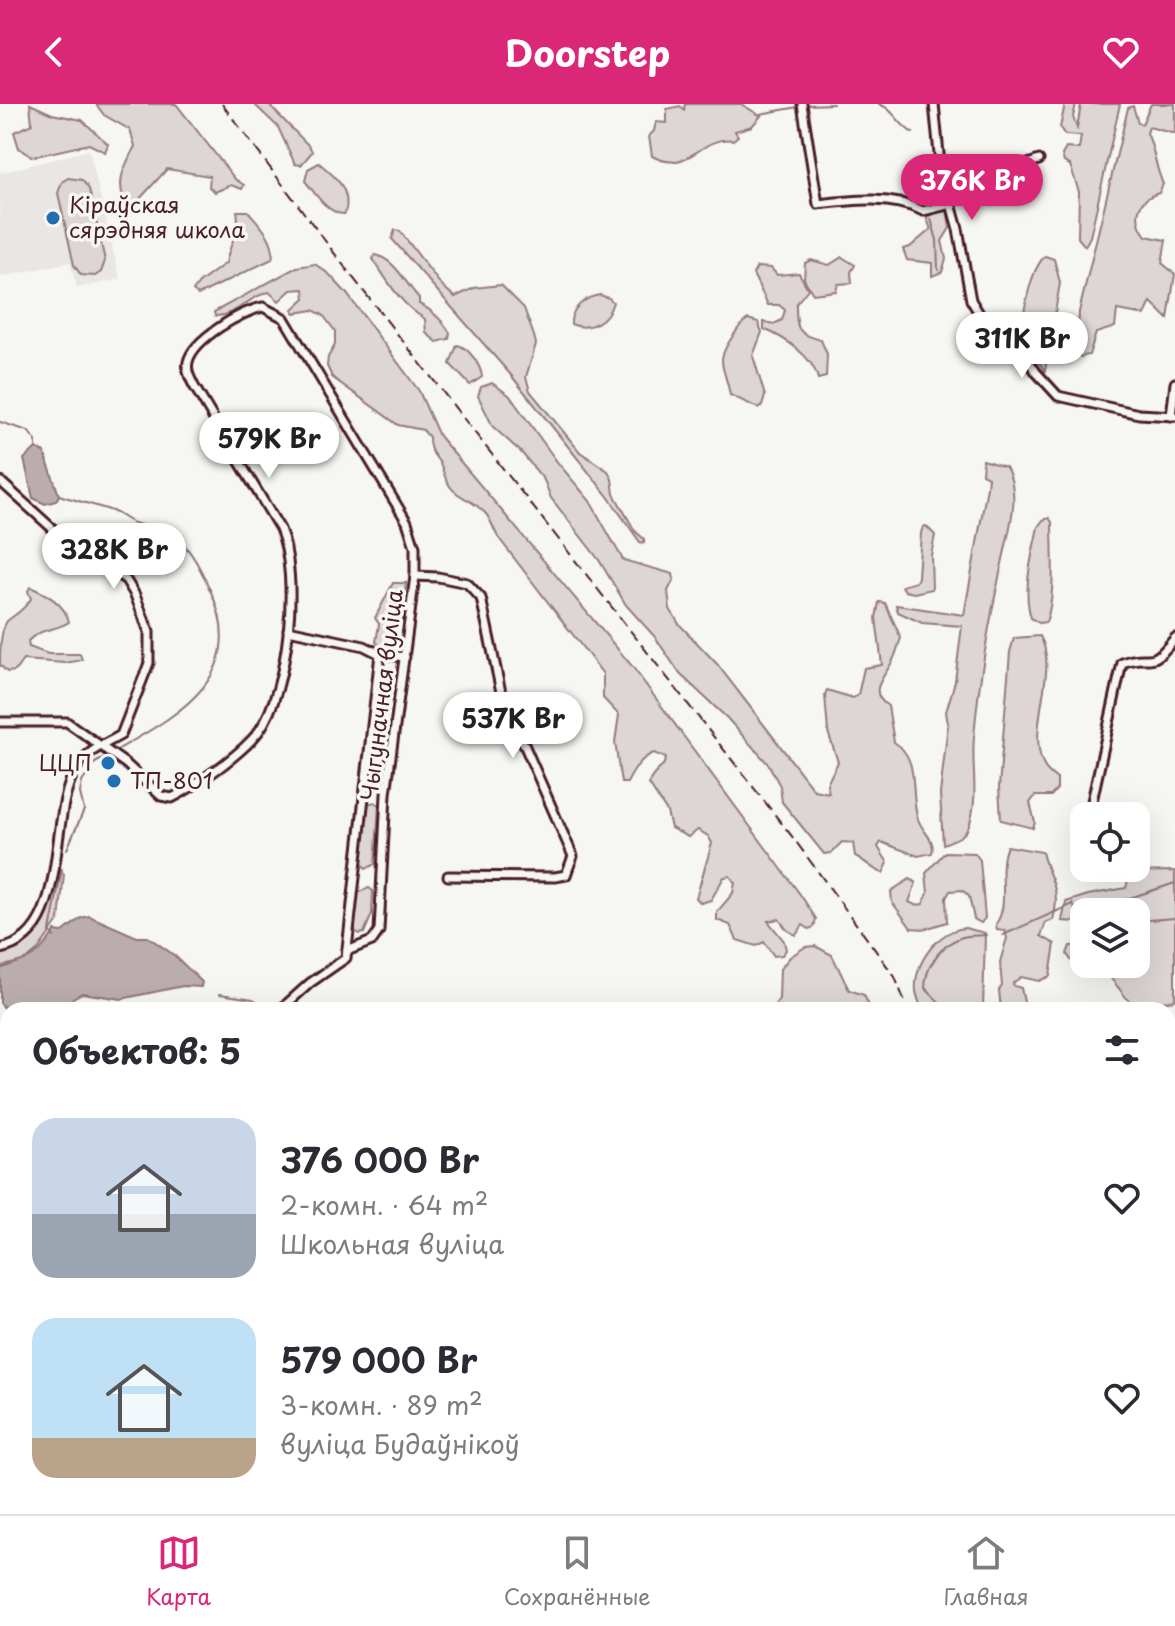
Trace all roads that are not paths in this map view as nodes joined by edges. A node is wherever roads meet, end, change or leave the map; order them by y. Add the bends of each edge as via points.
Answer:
1 (802, 104) edge
2 (934, 104) edge
3 (1039, 160) dead end
4 (949, 192) junction
5 (951, 204) junction
6 (1175, 383) edge
7 (1173, 416) edge
8 (0, 481) edge
9 (415, 576) junction
10 (288, 630) junction
11 (1175, 638) edge
12 (380, 654) junction
13 (405, 657) junction
14 (0, 722) edge
15 (99, 745) junction
16 (1092, 802) edge
17 (448, 876) dead end
18 (0, 949) edge
19 (347, 954) junction
20 (289, 1002) edge

1 - 5 street via 818,204 866,199 923,211
2 - 4 street via 940,164
3 - 4 street
4 - 5 street
5 - 7 street via 971,300 980,315 1013,337 1058,396
6 - 7 street
8 - 15 street via 54,530 126,580 146,620 151,643 143,681 121,735
9 - 10 street via 415,547 407,522 284,318 268,308 252,309 196,346 188,373 289,549
9 - 13 street, Чыгуначная вуліца
9 - 17 street, Чыгуначная вуліца via 467,583 481,598 501,692 573,856 566,875 555,877
10 - 12 street
10 - 15 street via 276,695 263,724 234,754 183,792 161,796
11 - 16 street via 1162,656 1122,663
12 - 13 street
12 - 19 street
13 - 19 street, Чыгуначная вуліца via 386,794 379,931 372,941
14 - 15 street via 67,722
15 - 18 street via 70,781 43,912 24,941
19 - 20 street

